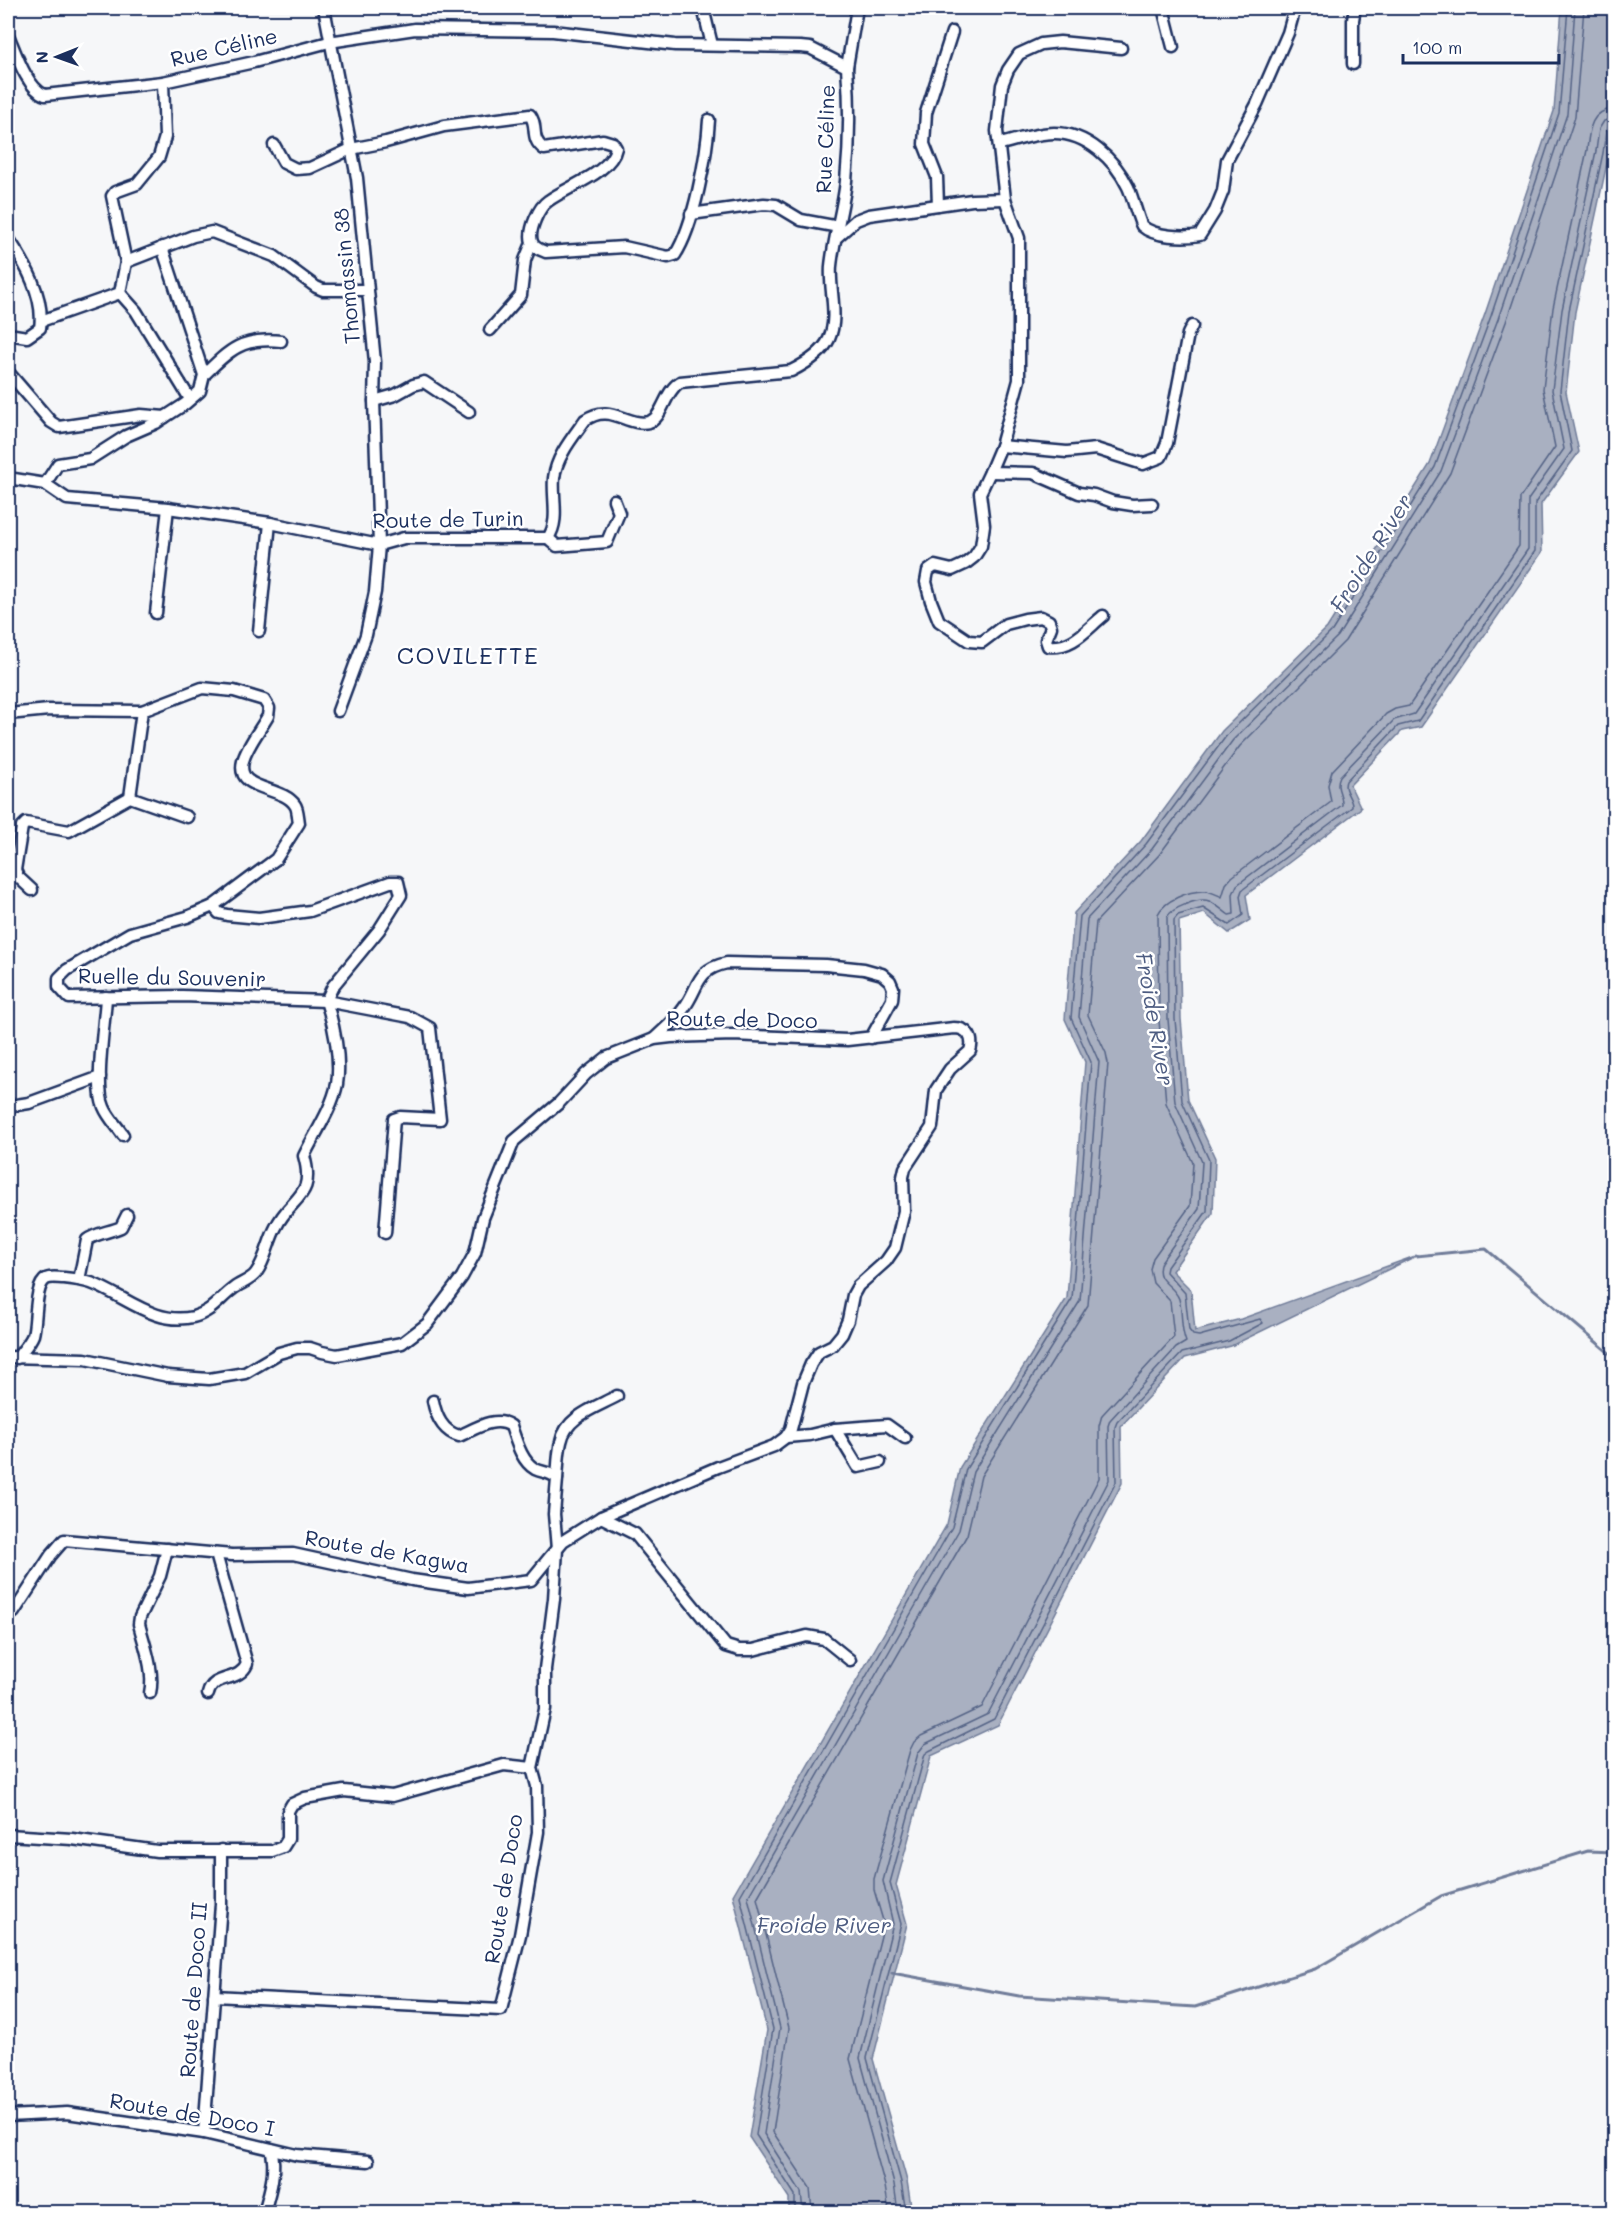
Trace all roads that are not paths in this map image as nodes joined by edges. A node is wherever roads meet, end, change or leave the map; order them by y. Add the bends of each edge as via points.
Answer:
1 (324, 8) edge
2 (702, 8) edge
3 (857, 8) edge
4 (1164, 8) edge
5 (1295, 8) edge
6 (1355, 8) edge
7 (952, 32) dead end
8 (8, 35) edge
9 (329, 42) junction
10 (712, 45) junction
11 (1173, 47) dead end
12 (1121, 48) dead end
13 (1353, 64) dead end
14 (848, 67) junction
15 (163, 82) junction
16 (709, 120) dead end
17 (1000, 144) junction
18 (274, 145) dead end
19 (351, 149) junction
20 (1005, 200) junction
21 (938, 205) junction
22 (691, 214) junction
23 (839, 228) junction
24 (8, 238) edge
25 (532, 243) junction
26 (162, 247) junction
27 (126, 262) junction
28 (367, 290) junction
29 (120, 293) junction
30 (41, 321) junction
31 (1192, 326) dead end
32 (490, 330) dead end
33 (8, 334) edge
34 (281, 341) dead end
35 (8, 372) edge
36 (204, 375) junction
37 (190, 399) junction
38 (374, 402) junction
39 (469, 412) dead end
40 (165, 417) junction
41 (1001, 446) junction
42 (990, 472) junction
43 (8, 478) edge
44 (45, 484) junction
45 (614, 500) dead end
46 (1152, 504) dead end
47 (168, 508) junction
48 (270, 524) junction
49 (548, 538) junction
50 (379, 544) junction
51 (156, 613) dead end
52 (1103, 616) dead end
53 (259, 631) dead end
54 (142, 711) junction
55 (338, 711) dead end
56 (8, 714) edge
57 (130, 797) junction
58 (188, 817) dead end
59 (32, 890) dead end
60 (213, 906) junction
61 (106, 997) junction
62 (326, 1001) junction
63 (871, 1038) junction
64 (654, 1039) junction
65 (100, 1077) junction
66 (10, 1106) dead end
67 (123, 1135) dead end
68 (127, 1215) dead end
69 (385, 1233) dead end
70 (79, 1280) junction
71 (12, 1357) edge
72 (618, 1396) dead end
73 (432, 1401) dead end
74 (835, 1429) junction
75 (786, 1437) junction
76 (905, 1438) dead end
77 (880, 1462) dead end
78 (557, 1479) junction
79 (600, 1517) junction
80 (167, 1549) junction
81 (557, 1549) junction
82 (216, 1554) junction
83 (8, 1616) edge
84 (850, 1660) dead end
85 (150, 1693) dead end
86 (208, 1694) dead end
87 (532, 1768) junction
88 (8, 1835) edge
89 (221, 1850) junction
90 (214, 1996) junction
91 (8, 2116) edge
92 (204, 2133) junction
93 (271, 2149) junction
94 (368, 2161) dead end
95 (264, 2212) edge

1 - 9 street, Thomassin 38
2 - 10 street
3 - 14 street
4 - 11 street
5 - 17 street via 1257,104 1227,160 1215,211 1200,235 1171,236 1143,227 1127,184 1109,159 1087,141 1055,133
6 - 13 street
7 - 21 street via 926,113 924,144 937,177
8 - 15 street via 30,83 45,95
9 - 10 street, Rue Céline via 415,29 553,31 675,45
9 - 15 street, Rue Céline
9 - 19 street, Thomassin 38
10 - 14 street, Rue Céline via 810,48
12 - 17 street via 1060,42 1041,44 1019,54 1002,85
14 - 23 street, Rue Céline via 850,120
15 - 27 street, Rue Céline via 165,137 159,157 137,184 112,196
16 - 22 street via 708,148
17 - 20 street
18 - 19 street via 284,164 296,168 310,168
19 - 25 street via 444,126 525,114 533,118 536,140 544,149 603,140 613,143 616,148 612,160 546,202 537,216
19 - 28 street, Thomassin 38
20 - 21 street
20 - 41 street via 1019,238 1019,380
21 - 23 street via 869,215
22 - 23 street via 764,204 801,220
22 - 25 street via 679,248 668,257 624,247 546,252
23 - 49 street, Route de Turin via 831,267 833,318 828,339 817,354 791,371 680,382 669,391 657,417 650,421 604,412 592,415 557,463 554,530
24 - 30 street via 28,271
25 - 32 street via 525,260 521,295
26 - 27 street
26 - 28 street via 212,232 274,256 323,290
26 - 36 street
27 - 29 street, Rue Céline
28 - 38 street, Thomassin 38 via 375,362
29 - 30 street
29 - 37 street via 136,311
30 - 33 street via 40,328 27,337
31 - 41 street via 1161,457 1143,464 1096,449 1067,452
34 - 36 street via 249,341 222,356
35 - 40 street via 51,422 59,426 141,415
36 - 37 street via 200,391
37 - 40 street
38 - 39 street via 424,382
38 - 50 street, Thomassin 38
40 - 44 street via 90,459 58,464
41 - 42 street
42 - 46 street via 1033,473 1079,493 1113,502
42 - 52 street via 980,493 984,525 981,546 965,564 952,570 935,566 928,571 926,582 939,621 969,641 982,642 1006,624 1041,617 1051,627 1048,646 1056,647 1073,641
43 - 44 street, Route de Turin
44 - 47 street, Route de Turin via 67,499
45 - 49 street via 619,513 607,542 557,546
47 - 48 street, Route de Turin
47 - 51 street
48 - 50 street, Route de Turin
48 - 53 street
49 - 50 street, Route de Turin via 404,538
50 - 55 street, Thomassin 38 via 366,635
54 - 56 street via 50,710
54 - 57 street
54 - 60 street via 202,688 234,691 264,700 269,708 243,760 242,772 248,782 283,795 295,805 299,823 276,859
57 - 58 street
57 - 59 street via 69,831 26,823 15,870
60 - 61 street, Ruelle du Souvenir via 130,933 59,978 59,987 69,998
60 - 62 street via 219,913 260,918 310,911 398,882 401,895
61 - 62 street, Ruelle du Souvenir
61 - 65 street
62 - 69 street, Ruelle du Souvenir via 410,1017 430,1028 440,1119 394,1119
62 - 70 street, Route de Doco via 336,1046 337,1083 303,1156 309,1172 307,1183 297,1202 278,1223 255,1275 216,1306 193,1317 170,1318
63 - 64 street, Route de Doco via 823,1041 733,1035
63 - 64 street via 892,1000 893,988 882,974 826,965 727,963 712,966 700,978 684,1008
63 - 75 street, Route de Doco via 962,1028 972,1045 936,1090 932,1127 905,1168 904,1211 895,1248 858,1286 842,1334 833,1345 819,1352 811,1364
64 - 71 street, Route de Doco via 606,1058 514,1141 483,1218 475,1253 427,1324 402,1342 337,1354 297,1348 279,1353 245,1373 209,1379 168,1376 85,1359
65 - 66 street
65 - 67 street via 103,1107
68 - 70 street via 121,1227 87,1240
70 - 71 street, Route de Doco via 50,1277 43,1281 32,1338
72 - 78 street via 574,1418 561,1441
73 - 78 street via 440,1422 459,1436 497,1421 505,1422 511,1426 528,1464
74 - 75 street
74 - 76 street via 887,1425
74 - 77 street via 858,1467
75 - 79 street via 774,1446
78 - 81 street
79 - 81 street, Route de Kagwa
79 - 84 street via 635,1534 726,1646 753,1650 807,1636 824,1640
80 - 82 street, Route de Kagwa
80 - 83 street, Route de Kagwa via 64,1540
80 - 85 street via 139,1624 152,1685
81 - 82 street, Route de Kagwa via 531,1580 468,1588 412,1581 293,1554
81 - 87 street via 545,1709
82 - 86 street via 247,1664 239,1675 215,1682
87 - 89 street via 504,1765 392,1796 344,1791 305,1798 292,1804 288,1811 288,1839 284,1847 272,1851
87 - 90 street, Route de Doco via 537,1786 538,1832 520,1935 501,2010
88 - 89 street via 157,1851
89 - 90 street, Route de Doco II
90 - 92 street, Route de Doco II
91 - 92 street, Route de Doco I via 67,2113
92 - 93 street, Route de Doco I
93 - 94 street, Route de Doco I
93 - 95 street via 273,2173

